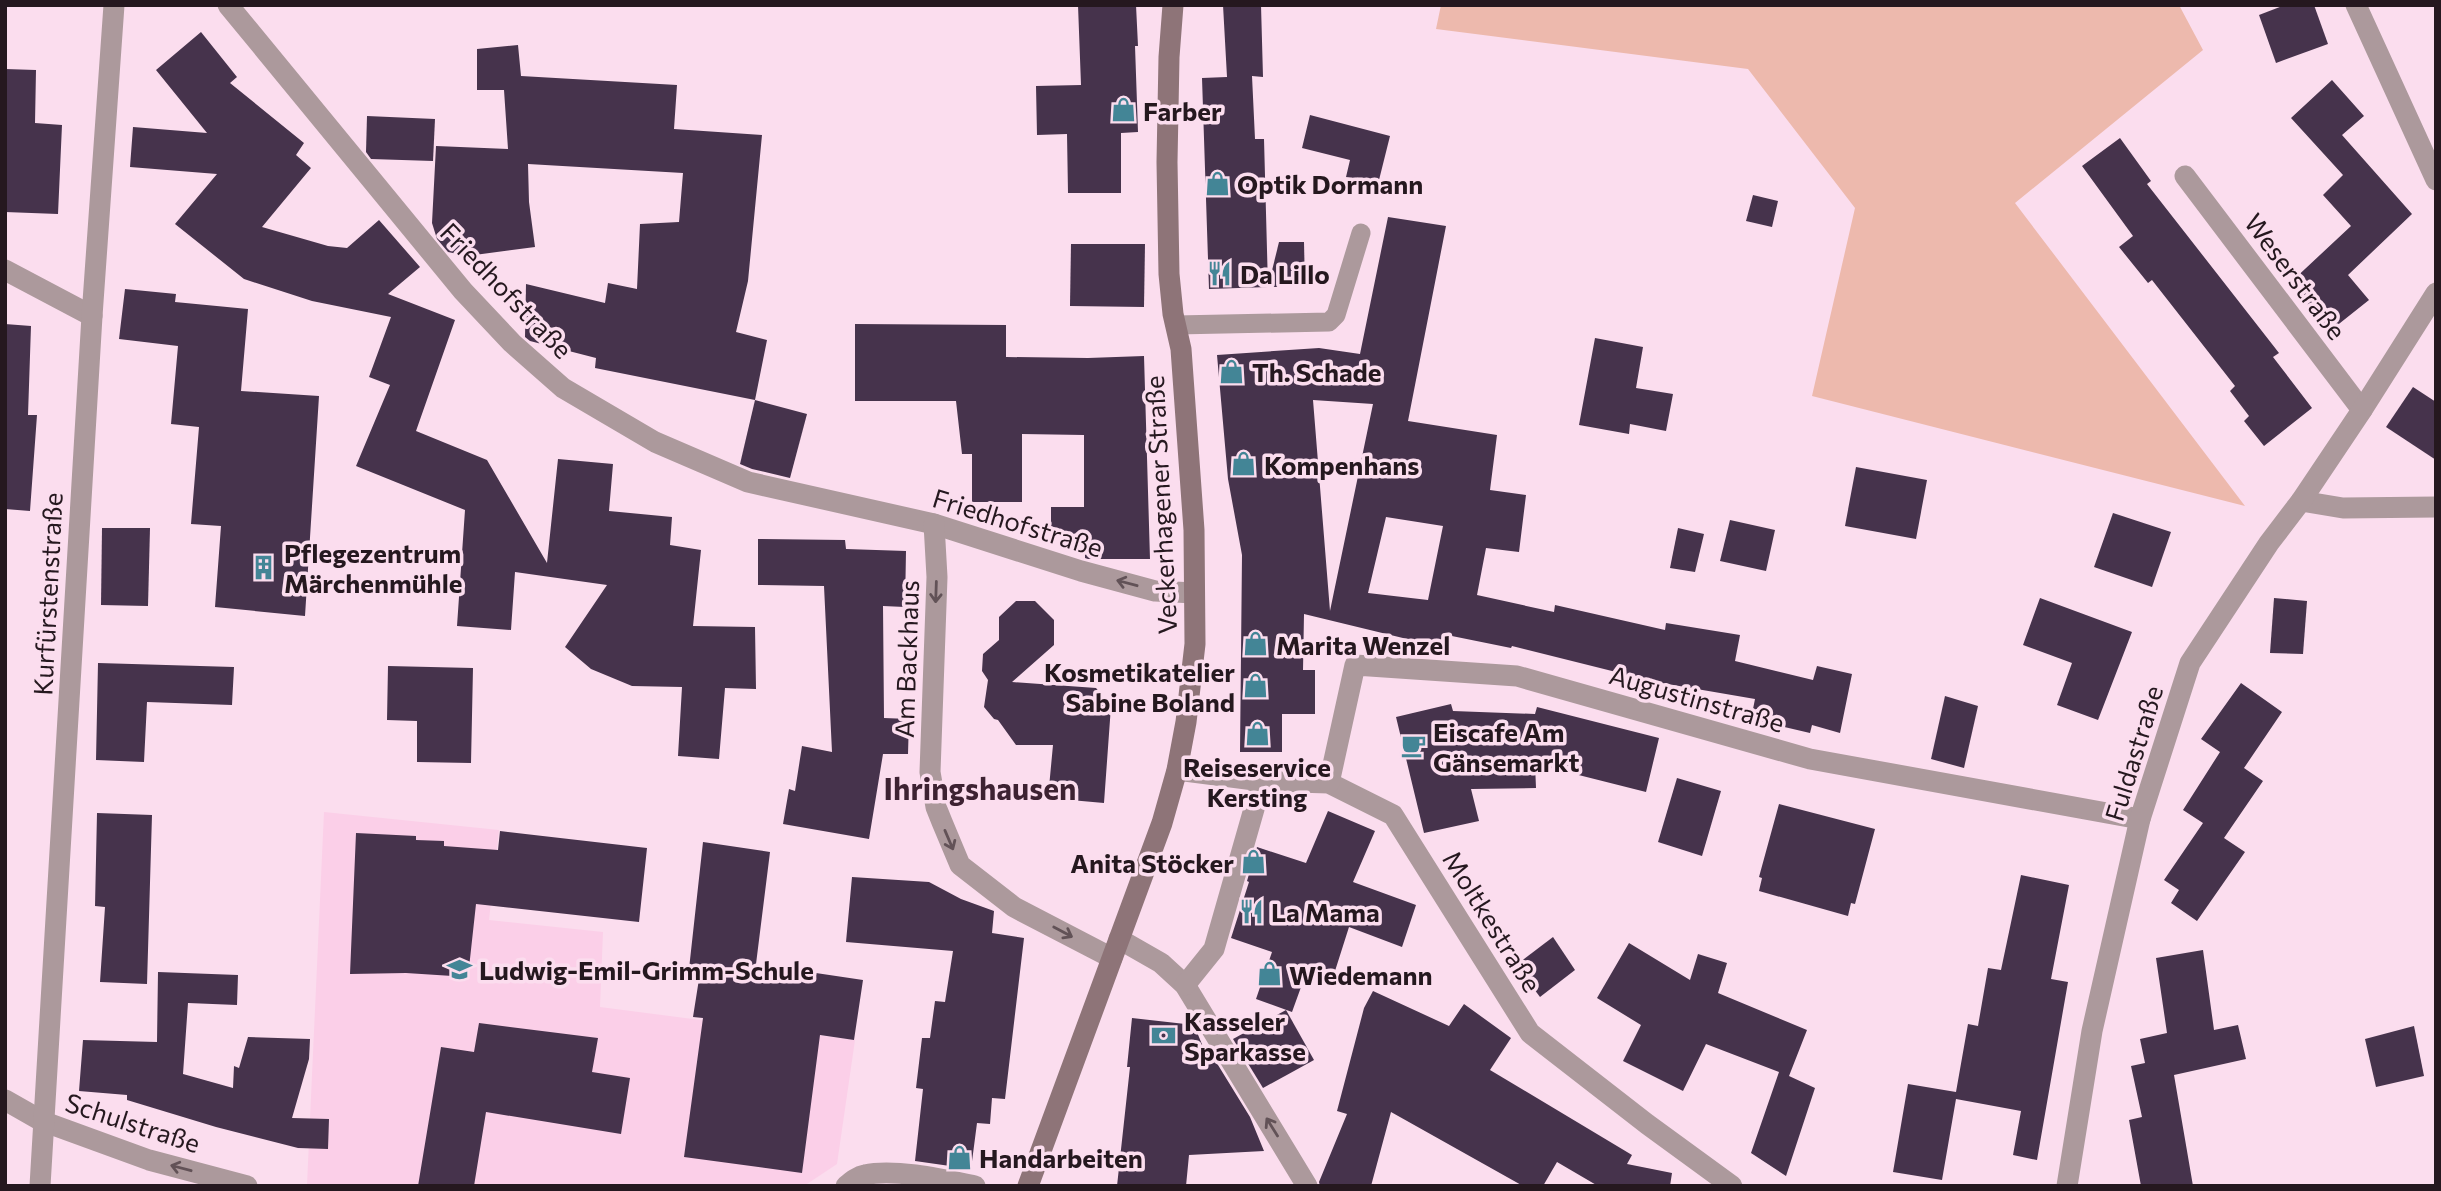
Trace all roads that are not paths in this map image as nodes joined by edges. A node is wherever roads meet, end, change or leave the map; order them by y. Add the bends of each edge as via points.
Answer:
1 (114, 5) edge
2 (228, 5) edge
3 (1172, 5) edge
4 (2356, 5) edge
5 (2185, 176) dead end
6 (2436, 180) edge
7 (1361, 233) dead end
8 (5, 270) edge
9 (2436, 293) edge
10 (92, 316) junction
11 (1176, 325) junction
12 (2362, 410) junction
13 (2301, 501) junction
14 (2436, 507) edge
15 (934, 524) junction
16 (1194, 593) junction
17 (1177, 770) junction
18 (1262, 781) junction
19 (1329, 783) junction
20 (2140, 819) junction
21 (1115, 948) junction
22 (1185, 985) junction
23 (5, 1100) edge
24 (42, 1121) junction
25 (40, 1186) edge
26 (247, 1186) edge
27 (846, 1186) edge
28 (975, 1186) edge
29 (1028, 1186) edge
30 (1307, 1186) edge
31 (1732, 1186) edge
32 (2067, 1186) edge

1 - 10 street, Kurfürstenstraße
2 - 15 street, Friedhofstraße via 463,291 563,388 655,442 748,482
3 - 11 street, Veckerhagener Straße via 1167,162 1169,274
4 - 6 street
5 - 12 street, Weserstraße
7 - 11 lane via 1336,315 1329,322
8 - 10 street
9 - 12 street
10 - 24 street, Kurfürstenstraße
11 - 16 street, Veckerhagener Straße via 1194,530
12 - 13 street
13 - 14 street via 2343,508
13 - 20 street, Fuldastraße via 2190,663
16 -> 15 street, Friedhofstraße via 1155,591
15 -> 21 street, Am Backhaus via 937,577 930,772 936,807 960,865 1014,907
16 - 17 street, Veckerhagener Straße via 1195,644
17 - 18 street, Moltkestraße
17 - 21 street, Veckerhagener Straße
18 - 19 street, Moltkestraße
18 - 22 street via 1214,948
19 - 20 street, Augustinstraße via 1356,665 1517,676 1810,759
19 - 31 street, Moltkestraße via 1393,815 1530,1033
20 - 32 street, Fuldastraße via 2092,1031
21 - 22 street, Am Backhaus via 1161,963
21 - 29 street, Veckerhagener Straße
30 -> 22 street, Am Backhaus
23 - 24 street, Schulstraße
24 - 25 street, Kurfürstenstraße
26 -> 24 street, Schulstraße via 149,1160
27 - 28 street via 868,1174 902,1174

